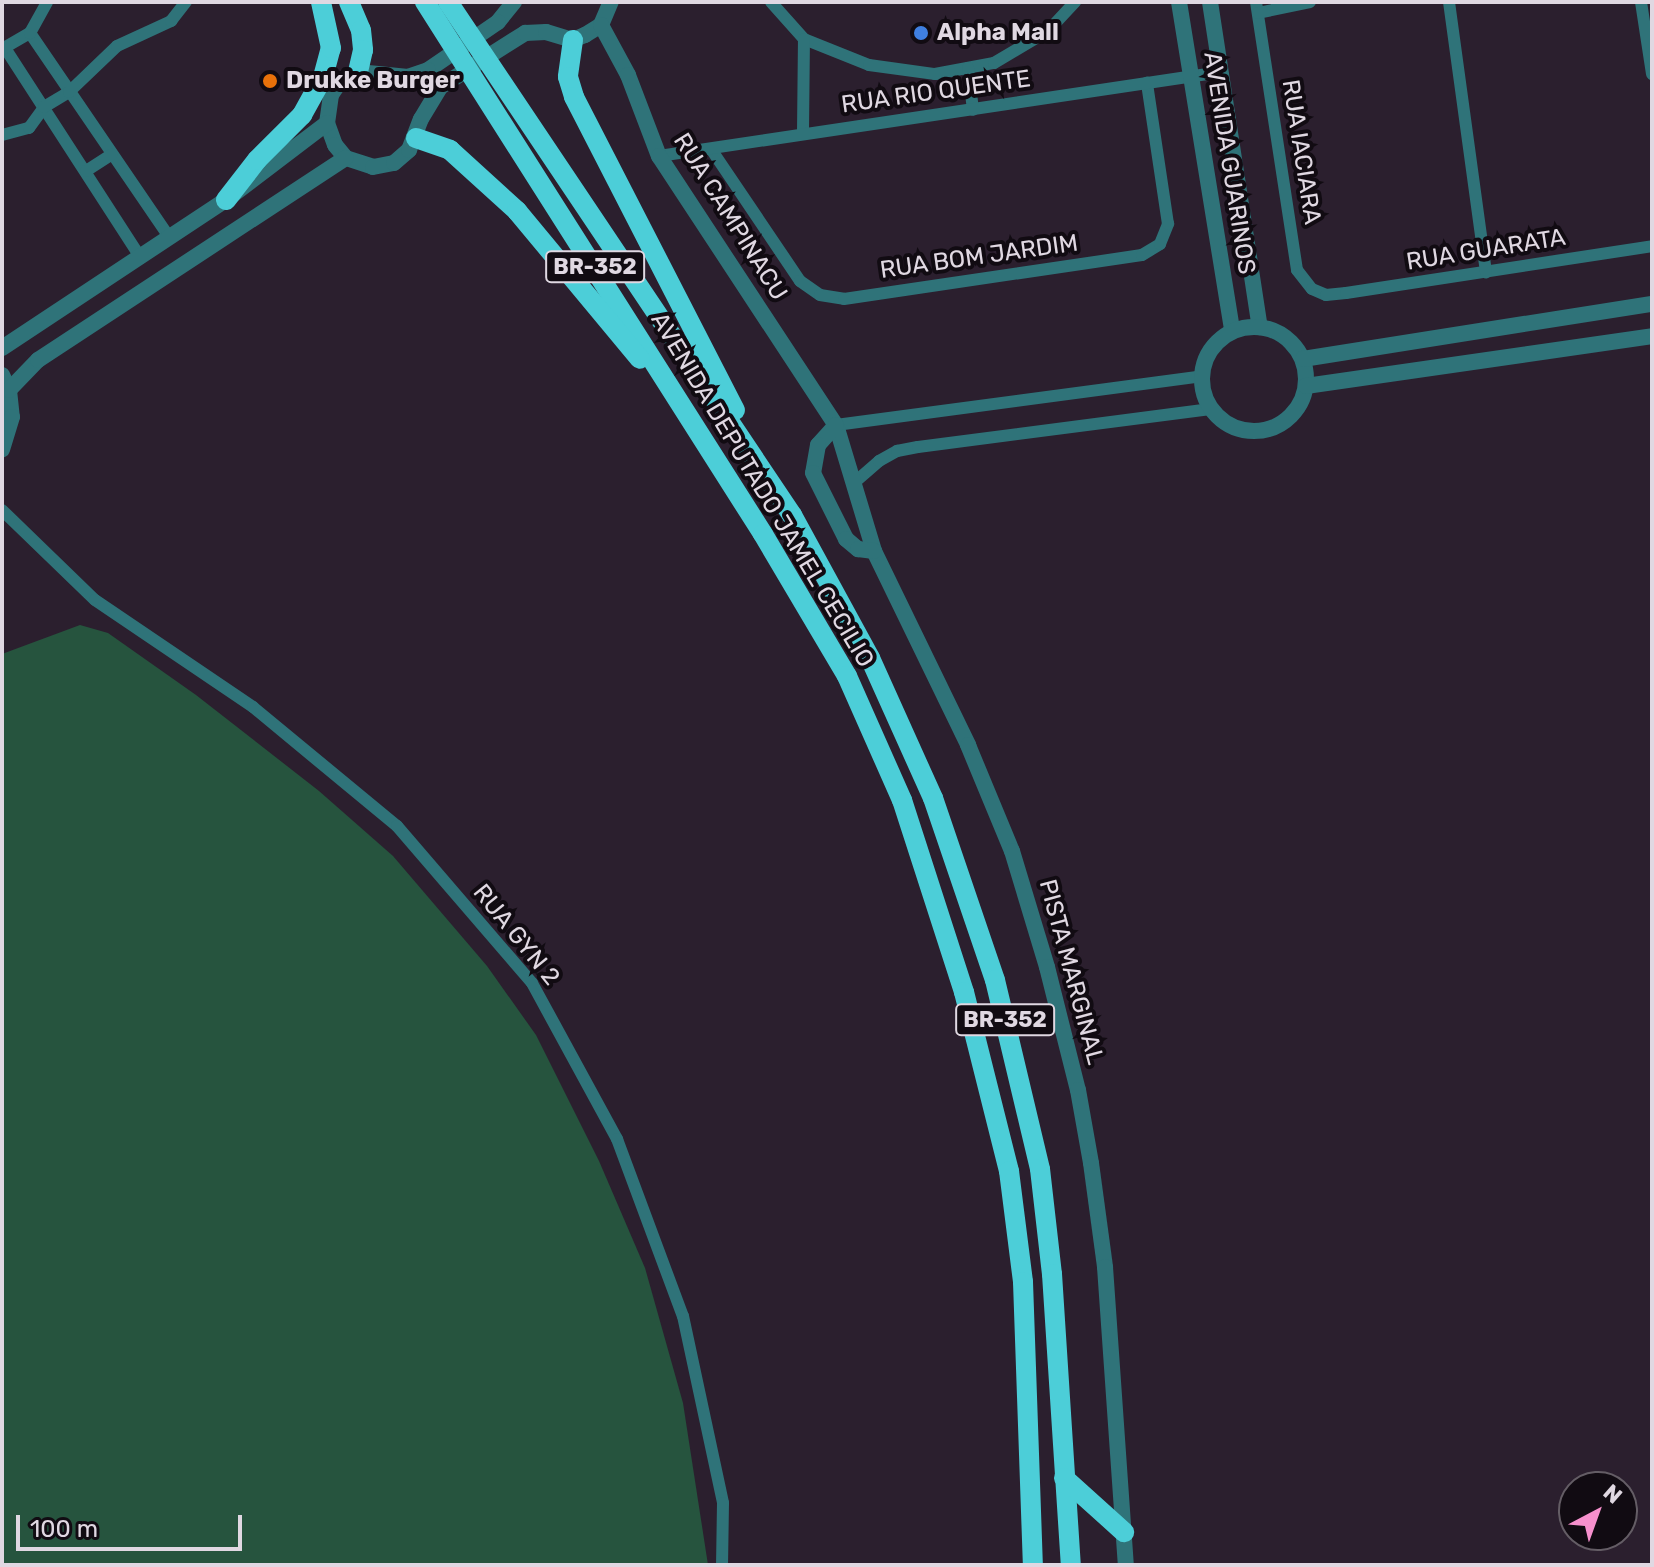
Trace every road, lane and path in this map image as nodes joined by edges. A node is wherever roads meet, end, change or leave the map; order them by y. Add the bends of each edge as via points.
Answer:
1 (47, 2) edge
2 (186, 2) edge
3 (321, 2) edge
4 (349, 2) edge
5 (425, 2) edge
6 (448, 2) edge
7 (514, 2) edge
8 (611, 2) edge
9 (771, 2) edge
10 (1075, 2) edge
11 (1179, 2) edge
12 (1210, 2) edge
13 (1310, 2) edge
14 (1449, 2) edge
15 (1641, 2) edge
16 (1257, 8) edge
17 (601, 25) junction
18 (30, 33) junction
19 (804, 39) junction
20 (573, 40) junction
21 (3, 48) edge
22 (968, 68) junction
23 (358, 72) junction
24 (1221, 72) junction
25 (1652, 74) edge
26 (1192, 77) junction
27 (1147, 83) junction
28 (69, 92) junction
29 (44, 107) junction
30 (973, 110) junction
31 (327, 123) junction
32 (803, 132) junction
33 (2, 135) edge
34 (416, 138) junction
35 (711, 149) junction
36 (111, 155) junction
37 (659, 156) junction
38 (346, 158) junction
39 (86, 171) junction
40 (226, 200) junction
41 (170, 238) junction
42 (1652, 246) edge
43 (141, 258) junction
44 (1486, 272) junction
45 (1326, 295) joint
46 (1652, 304) edge
47 (1260, 327) junction
48 (1232, 331) junction
49 (1652, 336) edge
50 (2, 348) edge
51 (1303, 359) junction
52 (1201, 376) junction
53 (6, 383) edge
54 (1306, 386) junction
55 (1211, 409) junction
56 (836, 425) junction
57 (2, 449) edge
58 (855, 482) junction
59 (2, 510) edge
60 (792, 515) junction
61 (763, 534) junction
62 (874, 551) junction
63 (1064, 1478) junction
64 (1124, 1532) junction
65 (722, 1565) edge
66 (1033, 1565) edge
67 (1071, 1565) edge
68 (1126, 1565) edge

1 - 18 street
2 - 28 street via 171,21 117,46
3 - 40 highway via 331,48 323,77 302,115
4 - 23 highway via 361,30
5 - 61 highway, AVENIDA DEPUTADO JAMEL CECILIO / BR-352
6 - 60 highway, AVENIDA DEPUTADO JAMEL CECILIO / BR-352
7 - 23 street via 498,22 428,70 408,77
8 - 17 street
9 - 19 street
10 - 22 street via 1048,31 994,63
11 - 26 street, AVENIDA GUARINOS
12 - 24 street, AVENIDA GUARINOS
13 - 16 street
14 - 44 street
15 - 25 street
16 - 45 street, RUA IACIARA via 1297,270 1312,289
17 - 20 street
17 - 37 street, RUA CAMPINACU via 628,75
18 - 21 street
18 - 28 street
19 - 22 street via 869,65 935,74
19 - 32 street
20 - 34 street via 535,31 511,40 440,87
20 - 60 highway via 568,77 574,97
21 - 29 street
22 - 30 street
23 - 31 street via 341,80 331,95
24 - 26 street, RUA RIO QUENTE
24 - 47 street, AVENIDA GUARINOS
26 - 27 street, RUA RIO QUENTE
26 - 48 street, AVENIDA GUARINOS
27 - 30 street, RUA RIO QUENTE
27 - 35 street, RUA BOM JARDIM via 1168,224 1160,244 1142,255 844,299 820,295 800,281
28 - 29 street
28 - 36 street
29 - 33 street via 29,128
29 - 39 street
30 - 32 street, RUA RIO QUENTE
31 - 38 street
31 - 40 street
32 - 35 street, RUA RIO QUENTE
34 - 38 street via 394,163 373,167
34 - 61 highway via 450,150 517,211 641,360
35 - 37 street, RUA RIO QUENTE
36 - 39 street
36 - 41 street
37 - 56 street, RUA CAMPINACU
38 - 53 street
39 - 43 street
40 - 41 street
41 - 43 street
42 - 44 street, RUA GUARATA
43 - 50 street
44 - 45 street, RUA GUARATA
46 - 51 street
47 - 48 street
47 - 51 street via 1285,337
48 - 52 street via 1210,349
49 - 54 street
51 - 54 street
52 - 55 street
52 - 56 street
53 - 57 street via 12,417
54 - 55 street via 1295,411 1275,428 1240,430
55 - 58 street via 897,451
56 - 58 street, PISTA MARGINAL
56 - 62 street via 818,445 813,473 846,539 858,549
58 - 62 street, PISTA MARGINAL
59 - 65 street, RUA GYN 2 via 95,600 253,707 397,826 532,983 617,1139 683,1316 723,1503
60 - 63 highway, AVENIDA DEPUTADO JAMEL CECILIO / BR-352 via 870,658 933,798 995,980 1040,1169
61 - 66 highway, AVENIDA DEPUTADO JAMEL CECILIO / BR-352 via 847,676 902,800 964,992 1009,1171 1023,1282
62 - 64 street, PISTA MARGINAL via 1007,838 1051,982 1078,1090 1105,1267
63 - 64 highway
63 - 67 highway, AVENIDA DEPUTADO JAMEL CECILIO / BR-352
64 - 68 street, PISTA MARGINAL

